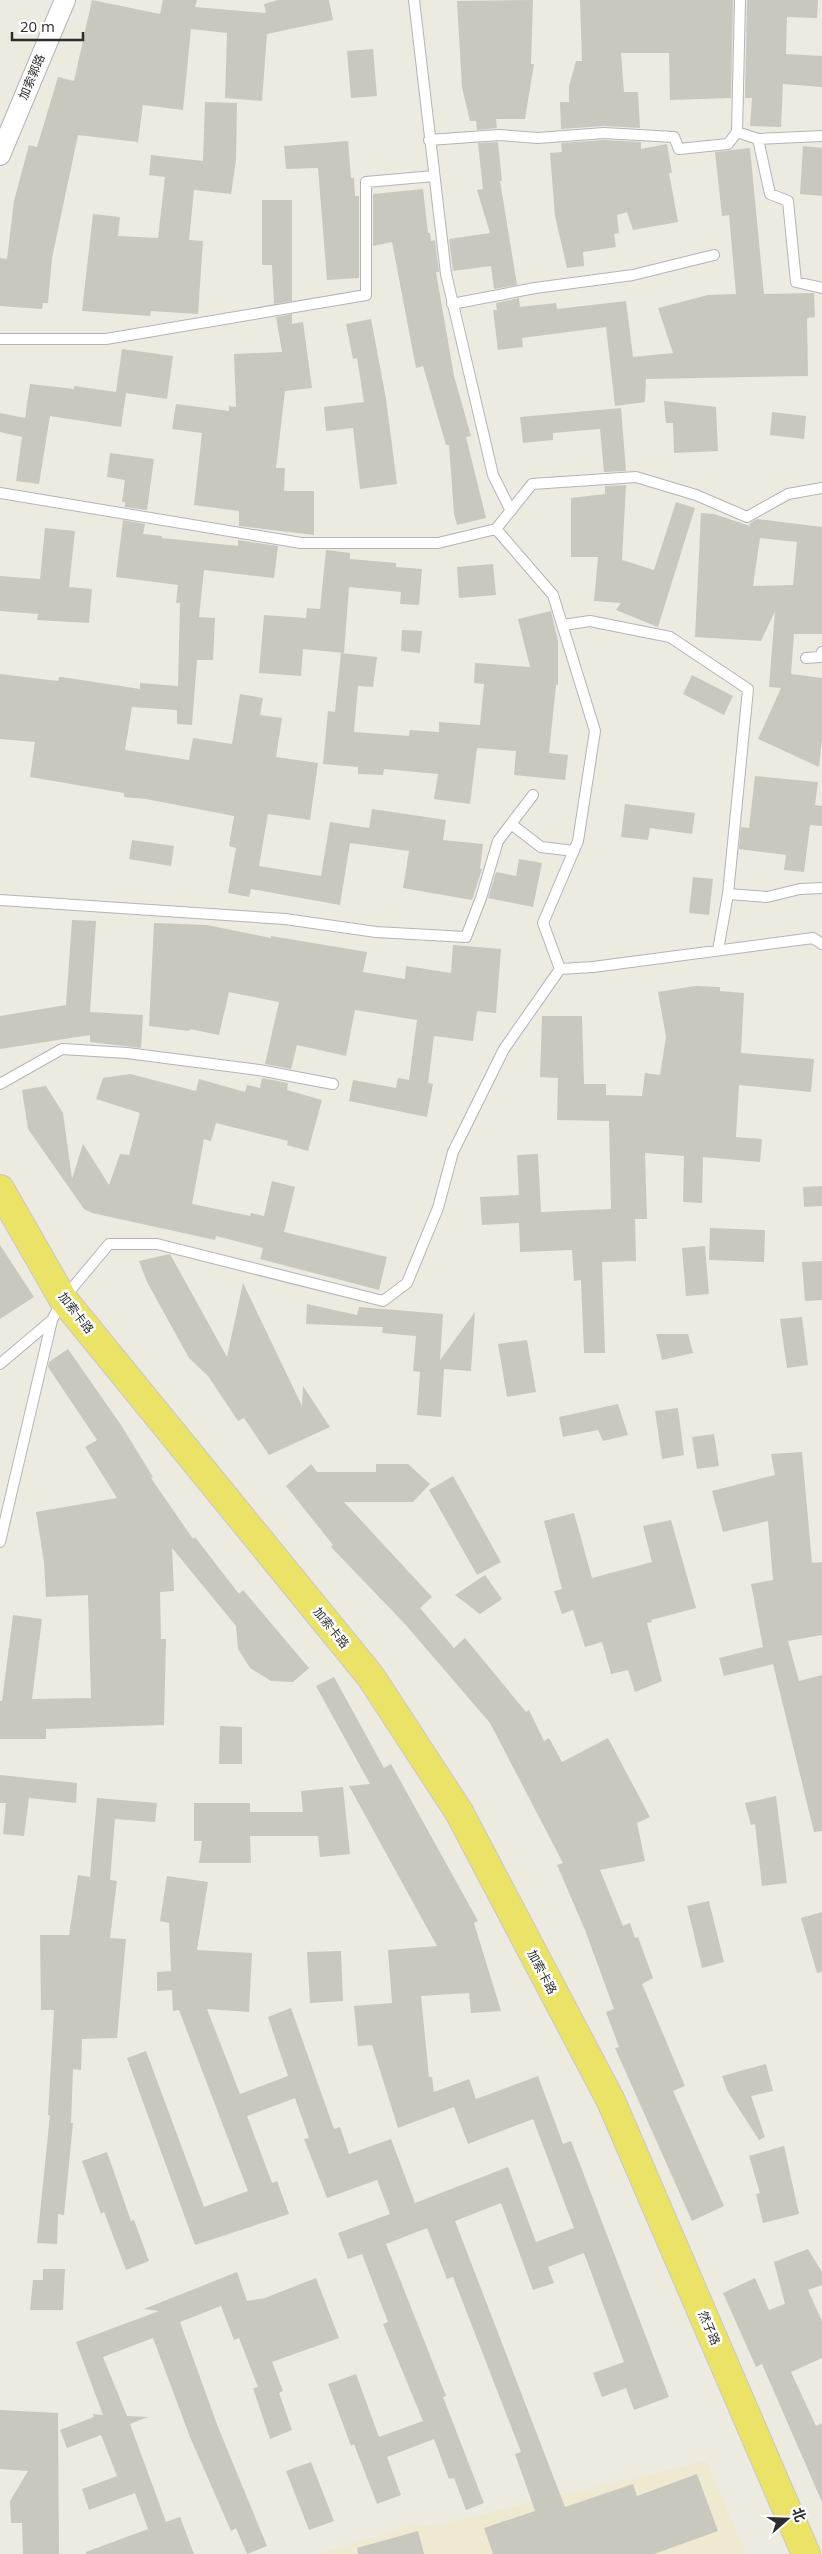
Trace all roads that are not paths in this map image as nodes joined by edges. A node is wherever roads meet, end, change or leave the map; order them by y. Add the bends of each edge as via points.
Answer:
1 (65, 0) edge
2 (414, 0) edge
3 (740, 0) edge
4 (737, 132) junction
5 (822, 136) edge
6 (758, 139) junction
7 (430, 140) junction
8 (0, 155) edge
9 (434, 176) junction
10 (714, 255) dead end
11 (822, 288) edge
12 (452, 304) junction
13 (0, 339) edge
14 (822, 488) edge
15 (0, 493) edge
16 (511, 511) junction
17 (496, 529) junction
18 (563, 625) junction
19 (822, 652) edge
20 (806, 658) dead end
21 (533, 795) dead end
22 (511, 824) junction
23 (574, 851) junction
24 (822, 888) edge
25 (728, 894) junction
26 (0, 900) edge
27 (822, 944) edge
28 (718, 950) junction
29 (560, 969) junction
30 (0, 1084) edge
31 (334, 1084) dead end
32 (0, 1189) edge
33 (57, 1309) junction
34 (0, 1364) edge
35 (0, 1542) edge
36 (611, 2101) joint
37 (806, 2554) edge

1 - 8 street, 加索郭路
2 - 7 lane
3 - 4 lane
4 - 6 lane
4 - 7 lane via 728,144 679,149 674,138 604,133 538,138 499,134
5 - 6 lane
6 - 11 lane via 770,194 788,201 796,282
7 - 9 lane
9 - 12 lane
9 - 13 lane via 366,182 366,295 106,339
10 - 12 lane via 633,275 535,288
12 - 16 lane via 493,475
14 - 16 lane via 788,494 747,517 696,495 636,477 532,484
15 - 17 lane via 301,544 438,543
16 - 17 lane
17 - 18 lane via 553,595
18 - 23 lane via 595,731
18 - 25 lane via 590,621 670,637 748,689
19 - 20 lane via 820,657
21 - 22 lane
22 - 23 lane via 542,847
22 - 26 lane via 498,842 466,937 376,932 285,919
23 - 29 lane via 543,923
24 - 25 lane via 800,888 767,897
25 - 28 lane
27 - 28 lane via 813,938
28 - 29 lane
29 - 33 lane via 504,1049 453,1152 438,1208 407,1283 383,1301 157,1244 109,1244
30 - 31 lane via 62,1049 127,1053 259,1070
32 - 33 main road, 加索卡路
33 - 34 lane
33 - 35 lane
33 - 36 main road, 加索卡路 via 371,1677 459,1812
36 - 37 main road, 然子路

